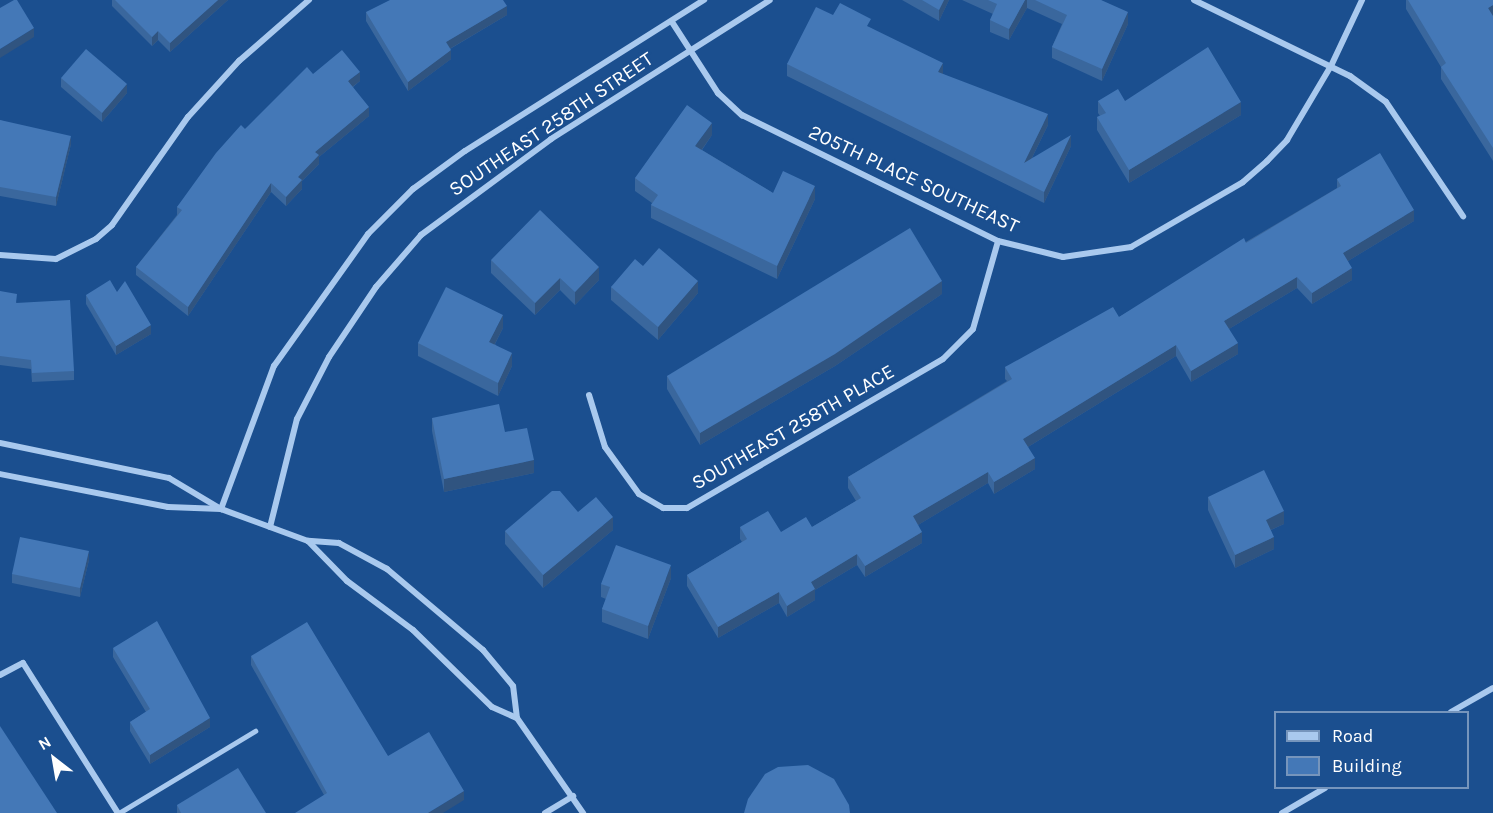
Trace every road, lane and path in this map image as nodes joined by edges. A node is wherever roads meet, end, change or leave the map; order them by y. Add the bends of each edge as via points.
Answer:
1 (309, 0) edge
2 (704, 0) edge
3 (770, 0) edge
4 (1194, 0) edge
5 (1362, 0) edge
6 (672, 22) junction
7 (689, 53) junction
8 (1331, 66) junction
9 (1462, 216) dead end
10 (998, 241) junction
11 (0, 255) edge
12 (589, 394) dead end
13 (0, 442) edge
14 (0, 474) edge
15 (221, 509) junction
16 (270, 526) junction
17 (308, 542) junction
18 (0, 675) edge
19 (1493, 688) edge
20 (1453, 711) edge
21 (517, 718) junction
22 (255, 731) dead end
23 (1323, 789) edge
24 (573, 796) junction
25 (118, 813) edge
26 (545, 813) edge
27 (583, 813) edge
28 (1282, 813) edge

1 - 11 street via 239,61 188,117 112,225 78,252 32,261
2 - 6 street, SOUTHEAST 258TH STREET
3 - 7 street, SOUTHEAST 258TH STREET
4 - 8 street
5 - 8 street
6 - 7 street, 205TH PLACE SOUTHEAST
6 - 15 street, SOUTHEAST 258TH STREET via 465,151 413,189 368,234 274,366
7 - 10 street, 205TH PLACE SOUTHEAST via 718,93 742,115
7 - 16 street, SOUTHEAST 258TH STREET via 551,139 421,235 376,287 329,357 297,419
8 - 9 street via 1386,102
8 - 10 street, 205TH PLACE SOUTHEAST via 1287,140 1267,161 1243,182 1131,247 1063,257
10 - 12 street, SOUTHEAST 258TH PLACE via 973,329 943,359 687,508 663,508 639,494 605,447
13 - 15 street via 169,478
14 - 15 street via 168,507
15 - 16 street
16 - 17 street
17 - 21 street via 347,581 422,637 492,706
17 - 21 street via 339,543 387,569 444,614 513,687
18 - 25 street via 23,663
19 - 20 street
21 - 24 street
22 - 25 lane
23 - 28 street
24 - 26 street
24 - 27 street

